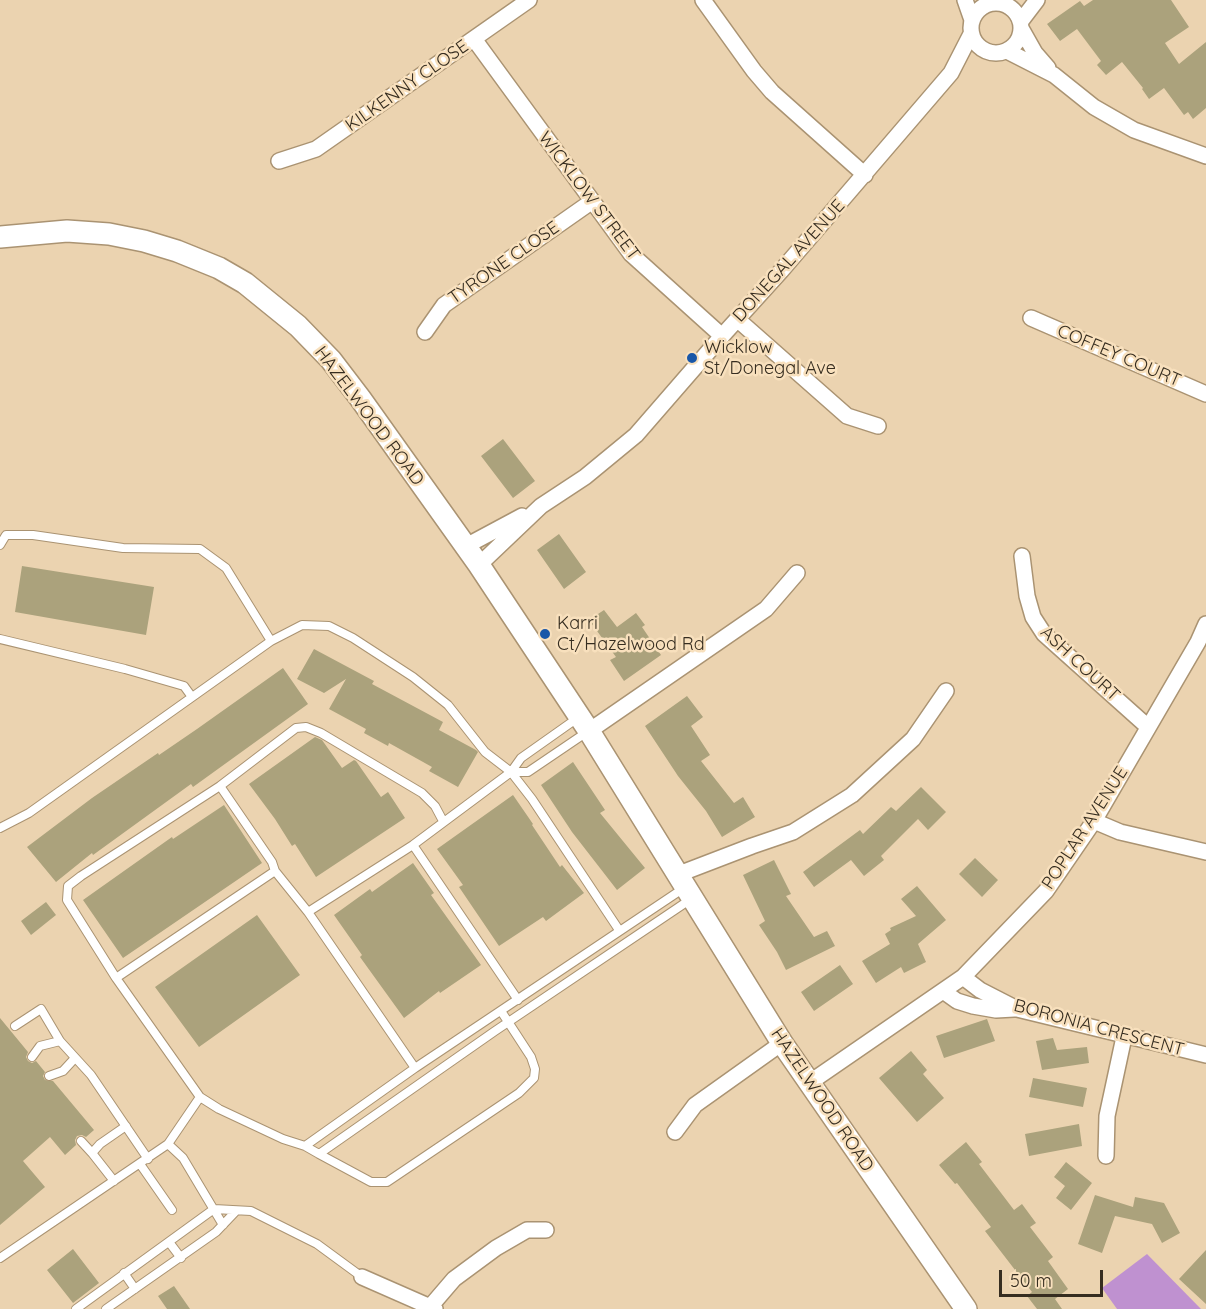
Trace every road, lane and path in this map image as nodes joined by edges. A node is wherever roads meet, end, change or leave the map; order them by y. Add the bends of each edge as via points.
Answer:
1 (529, 0) edge
2 (703, 0) edge
3 (966, 0) edge
4 (1037, 0) edge
5 (984, 2) edge
6 (1010, 2) edge
7 (1021, 26) junction
8 (972, 27) junction
9 (474, 39) junction
10 (984, 51) junction
11 (1007, 51) junction
12 (951, 73) junction
13 (1054, 75) junction
14 (1206, 156) edge
15 (279, 161) dead end
16 (865, 175) junction
17 (591, 202) junction
18 (0, 237) edge
19 (1031, 318) dead end
20 (737, 319) junction
21 (425, 332) dead end
22 (722, 336) junction
23 (1206, 394) edge
24 (878, 426) dead end
25 (541, 507) junction
26 (0, 545) edge
27 (466, 546) junction
28 (1022, 556) dead end
29 (479, 565) junction
30 (797, 573) dead end
31 (1206, 624) edge
32 (0, 639) edge
33 (271, 642) junction
34 (946, 691) dead end
35 (192, 697) junction
36 (585, 724) junction
37 (1148, 727) junction
38 (511, 772) junction
39 (220, 786) junction
40 (443, 821) junction
41 (1094, 821) junction
42 (0, 828) edge
43 (412, 845) junction
44 (1206, 852) edge
45 (275, 871) junction
46 (685, 887) junction
47 (308, 912) junction
48 (619, 930) junction
49 (963, 977) junction
50 (116, 978) junction
51 (943, 991) junction
52 (521, 998) junction
53 (532, 1006) junction
54 (1017, 1009) junction
55 (501, 1011) junction
56 (488, 1020) junction
57 (508, 1022) junction
58 (15, 1026) dead end
59 (495, 1031) junction
60 (1124, 1037) junction
61 (60, 1041) junction
62 (782, 1043) junction
63 (1206, 1055) edge
64 (33, 1057) dead end
65 (75, 1058) junction
66 (415, 1068) junction
67 (49, 1076) dead end
68 (808, 1083) junction
69 (200, 1098) junction
70 (126, 1126) junction
71 (675, 1132) dead end
72 (81, 1141) dead end
73 (168, 1144) junction
74 (305, 1146) junction
75 (92, 1153) junction
76 (319, 1154) junction
77 (1106, 1156) dead end
78 (148, 1158) junction
79 (140, 1164) junction
80 (114, 1181) junction
81 (214, 1209) junction
82 (172, 1210) dead end
83 (236, 1211) junction
84 (223, 1225) junction
85 (546, 1230) dead end
86 (169, 1242) junction
87 (0, 1258) edge
88 (181, 1258) junction
89 (124, 1273) junction
90 (362, 1277) joint
91 (135, 1289) junction
92 (432, 1308) edge
93 (76, 1309) edge
94 (106, 1309) edge
95 (966, 1309) edge

1 - 9 street, KILKENNY CLOSE
2 - 16 street via 772,92
3 - 8 street
4 - 7 street
5 - 6 street
5 - 8 street
6 - 7 street
7 - 11 street via 1020,39
7 - 13 street
8 - 10 street
8 - 12 street, DONEGAL AVENUE
9 - 15 street, KILKENNY CLOSE via 316,149
9 - 17 street, WICKLOW STREET
10 - 11 street
10 - 12 street
11 - 13 street
12 - 16 street, DONEGAL AVENUE
13 - 14 street via 1134,130
16 - 20 street, DONEGAL AVENUE
17 - 21 street, TYRONE CLOSE via 444,305
17 - 22 street, WICKLOW STREET via 644,268
18 - 27 main road, HAZELWOOD ROAD via 67,231 109,234 177,250 244,283 298,326 331,360
19 - 23 street, COFFEY COURT
20 - 22 street, DONEGAL AVENUE
20 - 24 street via 847,416
22 - 25 street, DONEGAL AVENUE via 636,435
25 - 27 street
25 - 29 street, DONEGAL AVENUE
26 - 33 lane via 6,535 33,535 123,548 200,549 226,568
27 - 29 main road, HAZELWOOD ROAD
28 - 37 street, ASH COURT via 1027,596 1033,617 1044,634
29 - 36 main road, HAZELWOOD ROAD
30 - 36 street via 766,609
31 - 37 street, POPLAR AVENUE
32 - 35 lane via 184,686
33 - 35 lane
33 - 38 lane via 302,625 329,626 353,638 448,705 485,752
34 - 46 street via 913,739 852,795 793,832 752,846
35 - 42 lane via 29,813
36 - 38 lane via 521,758
36 - 38 lane via 528,772
36 - 46 main road, HAZELWOOD ROAD
37 - 41 street, POPLAR AVENUE
38 - 40 lane
38 - 48 lane
39 - 40 lane via 296,728 306,727 422,793
39 - 45 lane
39 - 50 lane via 68,886 67,900 74,915
40 - 43 lane
41 - 44 street via 1120,832
41 - 49 street, POPLAR AVENUE via 1046,891
43 - 47 lane
43 - 52 lane
45 - 47 lane
45 - 50 lane
46 - 48 lane
46 - 53 lane
46 - 62 main road, HAZELWOOD ROAD
47 - 66 lane
48 - 52 lane
49 - 51 street, POPLAR AVENUE
49 - 54 street, BORONIA CRESCENT
50 - 69 lane
51 - 54 street via 973,1006
51 - 68 street, POPLAR AVENUE
52 - 53 lane
52 - 55 lane
53 - 57 lane
54 - 60 street, BORONIA CRESCENT
55 - 56 lane
55 - 57 lane
56 - 59 lane
56 - 66 lane
57 - 59 lane
57 - 76 lane via 536,1070 534,1078 519,1093 387,1182 371,1182
58 - 61 lane via 41,1009
59 - 76 lane
60 - 63 street, BORONIA CRESCENT
60 - 77 street via 1107,1116
61 - 64 lane via 40,1046
61 - 65 lane
62 - 68 main road, HAZELWOOD ROAD
62 - 71 street via 695,1105
65 - 67 lane via 63,1071
65 - 70 lane
66 - 74 lane
68 - 95 main road, HAZELWOOD ROAD
69 - 73 lane
69 - 74 lane
70 - 75 lane
70 - 78 lane
72 - 75 lane
73 - 78 lane
73 - 81 lane via 183,1158
74 - 76 lane
75 - 80 lane
78 - 79 lane
79 - 80 lane
79 - 82 lane
80 - 87 lane
81 - 83 lane
81 - 84 lane
81 - 86 lane
83 - 84 lane
83 - 90 lane via 251,1211 317,1244
84 - 88 lane
85 - 92 street via 527,1230 496,1248 454,1279
86 - 88 lane
86 - 89 lane
88 - 91 lane
89 - 91 lane
89 - 93 lane
90 - 92 street
91 - 94 lane

